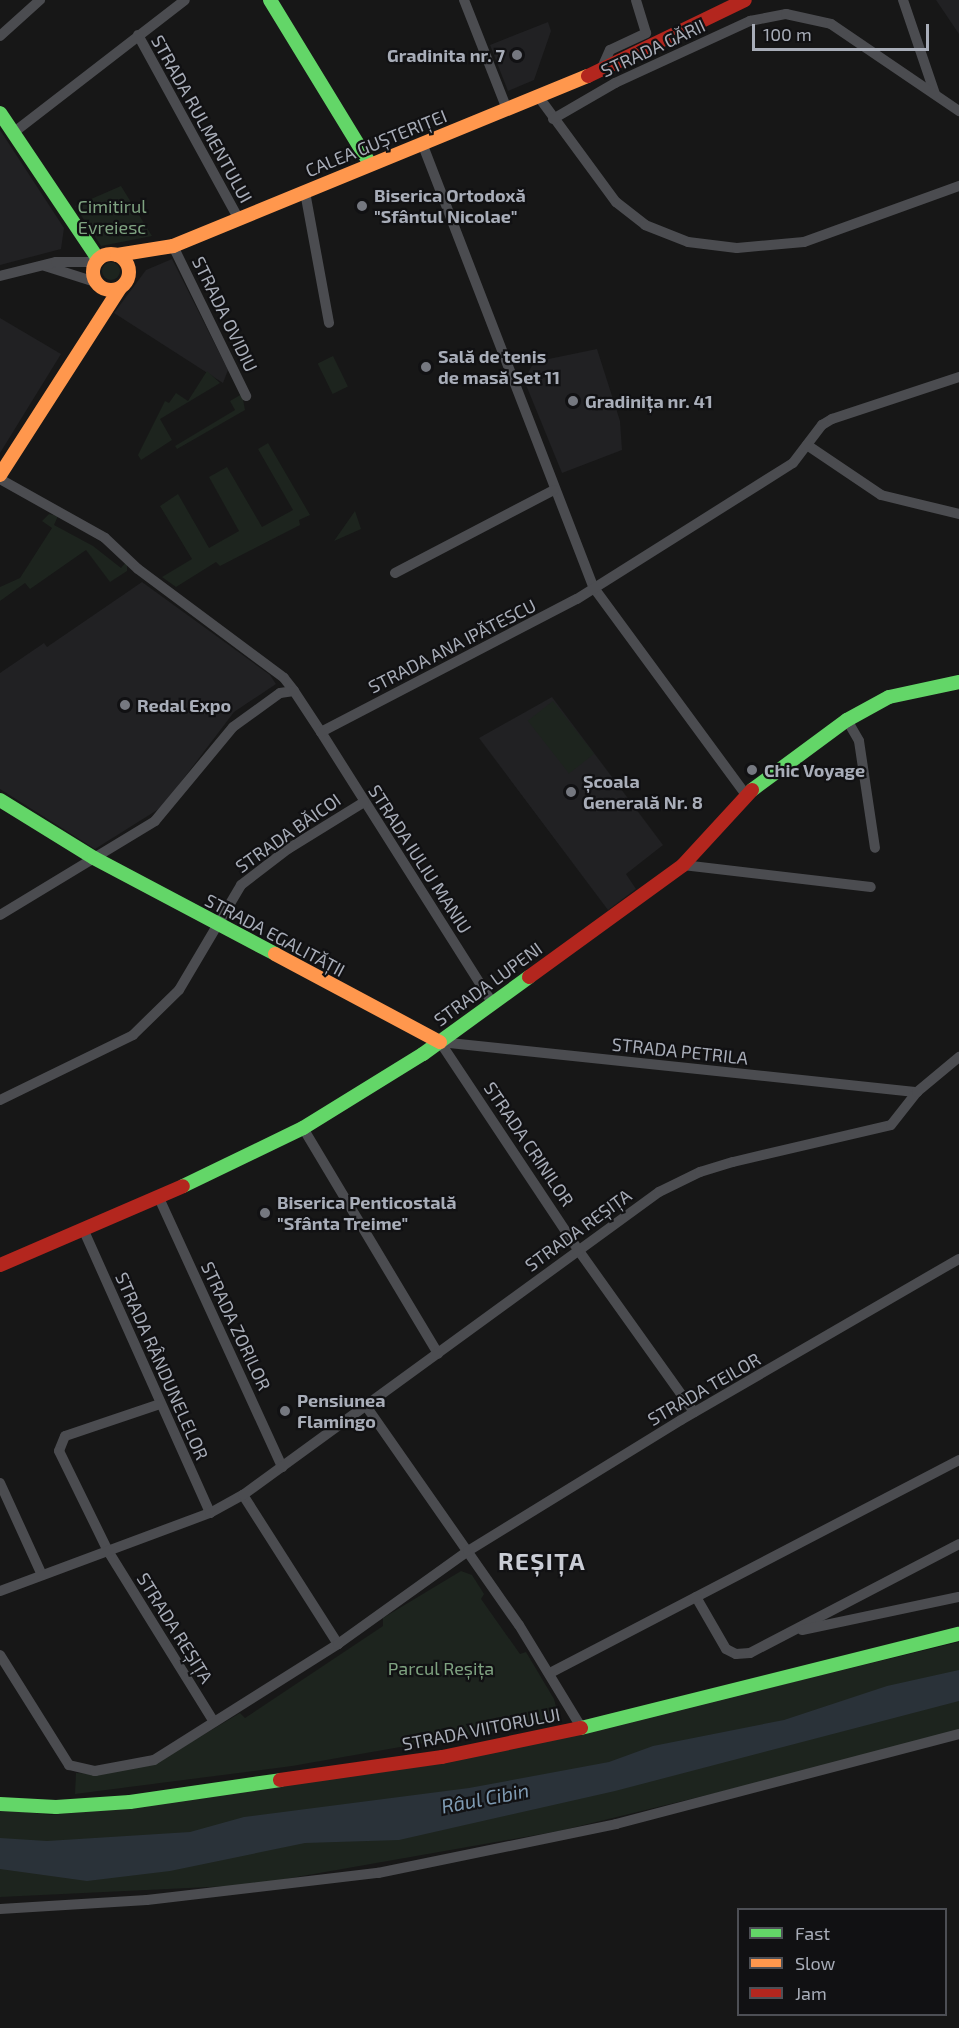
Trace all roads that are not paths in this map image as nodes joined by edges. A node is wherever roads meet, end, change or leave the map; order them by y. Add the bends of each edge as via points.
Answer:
1 (40, 0) edge
2 (184, 0) edge
3 (270, 0) edge
4 (464, 0) edge
5 (636, 0) edge
6 (745, 0) edge
7 (903, 0) edge
8 (138, 35) junction
9 (0, 36) edge
10 (601, 70) junction
11 (935, 94) junction
12 (538, 96) junction
13 (507, 109) junction
14 (959, 111) edge
15 (0, 113) edge
16 (553, 118) junction
17 (13, 133) junction
18 (422, 143) junction
19 (370, 164) junction
20 (959, 186) edge
21 (305, 192) junction
22 (238, 218) junction
23 (169, 247) junction
24 (117, 255) junction
25 (97, 260) junction
26 (45, 266) junction
27 (129, 274) junction
28 (0, 276) edge
29 (99, 285) junction
30 (120, 288) junction
31 (98, 320) junction
32 (329, 323) dead end
33 (959, 377) edge
34 (246, 396) dead end
35 (807, 445) junction
36 (0, 477) edge
37 (554, 490) junction
38 (959, 514) edge
39 (395, 573) dead end
40 (594, 588) junction
41 (959, 682) edge
42 (294, 691) junction
43 (847, 720) junction
44 (321, 732) junction
45 (746, 795) junction
46 (0, 800) edge
47 (364, 802) junction
48 (875, 848) dead end
49 (94, 858) junction
50 (683, 865) junction
51 (871, 887) dead end
52 (0, 915) edge
53 (216, 925) junction
54 (493, 1004) junction
55 (440, 1042) junction
56 (959, 1058) edge
57 (916, 1092) junction
58 (0, 1100) edge
59 (303, 1128) junction
60 (159, 1198) junction
61 (84, 1231) junction
62 (579, 1251) junction
63 (959, 1259) edge
64 (0, 1265) edge
65 (438, 1353) junction
66 (160, 1404) junction
67 (366, 1406) junction
68 (694, 1412) junction
69 (959, 1460) edge
70 (282, 1467) junction
71 (0, 1483) edge
72 (243, 1495) junction
73 (210, 1513) junction
74 (959, 1544) edge
75 (108, 1551) junction
76 (468, 1551) junction
77 (42, 1575) junction
78 (0, 1592) edge
79 (696, 1597) junction
80 (959, 1597) edge
81 (787, 1634) junction
82 (959, 1634) edge
83 (338, 1644) junction
84 (0, 1655) edge
85 (550, 1672) junction
86 (214, 1722) junction
87 (581, 1727) junction
88 (959, 1734) edge
89 (0, 1804) edge
90 (0, 1909) edge

1 - 9 street
2 - 8 street
3 - 19 street
4 - 13 street
5 - 10 street via 646,33 610,50
6 - 10 street, CALEA GUȘTERIȚEI
7 - 11 street
8 - 17 street
8 - 22 street, STRADA RULMENTULUI
10 - 12 street, CALEA GUȘTERIȚEI
11 - 14 street, STRADA GĂRII
11 - 16 street, STRADA GĂRII via 831,24 786,14 750,21 615,83
12 - 13 street, CALEA GUȘTERIȚEI
12 - 16 street
13 - 18 street, CALEA GUȘTERIȚEI
15 - 17 street
16 - 20 street via 628,214 660,233 712,246 759,248 804,242
17 - 25 street
18 - 19 street, CALEA GUȘTERIȚEI
18 - 37 street
19 - 21 street, CALEA GUȘTERIȚEI
21 - 22 street, CALEA GUȘTERIȚEI
21 - 32 street
22 - 23 street, CALEA GUȘTERIȚEI
23 - 24 street, CALEA GUȘTERIȚEI
23 - 27 street, CALEA GUȘTERIȚEI
23 - 34 street, STRADA OVIDIU
24 - 25 street
24 - 27 street via 126,263
25 - 26 street
25 - 29 street via 93,272
26 - 28 street
26 - 29 street
27 - 30 street
29 - 30 street
29 - 31 street
30 - 31 street
31 - 36 street
33 - 35 street, STRADA ANA IPĂTESCU via 832,419 822,425
35 - 38 street via 881,495
35 - 40 street, STRADA ANA IPĂTESCU via 793,463
36 - 42 street via 105,538 138,569 284,678
37 - 39 street
37 - 40 street
40 - 44 street, STRADA ANA IPĂTESCU
40 - 45 street
41 - 43 street, STRADA LUPENI via 889,697
42 - 44 street
42 - 49 street via 280,693 245,715 165,812
43 - 45 street, STRADA LUPENI
43 - 48 street via 859,741
44 - 47 street, STRADA IULIU MANIU
45 - 50 street, STRADA LUPENI
46 - 49 street, STRADA EGALITĂȚII
47 - 53 street, STRADA BĂICOI via 249,877
47 - 54 street, STRADA IULIU MANIU
49 - 52 street
49 - 53 street, STRADA EGALITĂȚII
50 - 51 street
50 - 54 street, STRADA LUPENI
53 - 55 street, STRADA EGALITĂȚII
53 - 58 street, STRADA BĂICOI via 179,990 133,1035
54 - 55 street, STRADA LUPENI
55 - 57 street, STRADA PETRILA
55 - 59 street, STRADA LUPENI
55 - 62 street, STRADA CRINILOR
56 - 57 street, STRADA REȘIȚA
57 - 62 street, STRADA REȘIȚA via 897,1119 879,1130 767,1153 681,1180
59 - 60 street, STRADA LUPENI
59 - 65 street
60 - 61 street, STRADA LUPENI
60 - 70 street, STRADA ZORILOR
61 - 64 street, STRADA LUPENI
61 - 66 street, STRADA RÂNDUNELELOR
62 - 65 street, STRADA REȘIȚA
62 - 68 street, STRADA CRINILOR
63 - 68 street, STRADA TEILOR
65 - 67 street, STRADA REȘIȚA
66 - 73 street, STRADA RÂNDUNELELOR
66 - 75 street via 65,1436 60,1443 59,1451
67 - 70 street, STRADA REȘIȚA
67 - 76 street
68 - 76 street, STRADA TEILOR
69 - 79 street
70 - 72 street, STRADA REȘIȚA
71 - 77 street
72 - 73 street, STRADA REȘIȚA
72 - 83 street
73 - 75 street, STRADA REȘIȚA
74 - 81 street
75 - 77 street, STRADA REȘIȚA
75 - 86 street, STRADA REȘIȚA
76 - 83 street
76 - 85 street
77 - 78 street, STRADA REȘIȚA
79 - 81 street via 729,1652 750,1653
79 - 85 street
80 - 81 street
82 - 87 street, STRADA VIITORULUI
83 - 86 street
84 - 86 street via 69,1765 81,1770 154,1760
85 - 87 street
87 - 89 street, STRADA VIITORULUI via 442,1757 130,1802 56,1807
88 - 90 street via 616,1824 378,1873 147,1900

